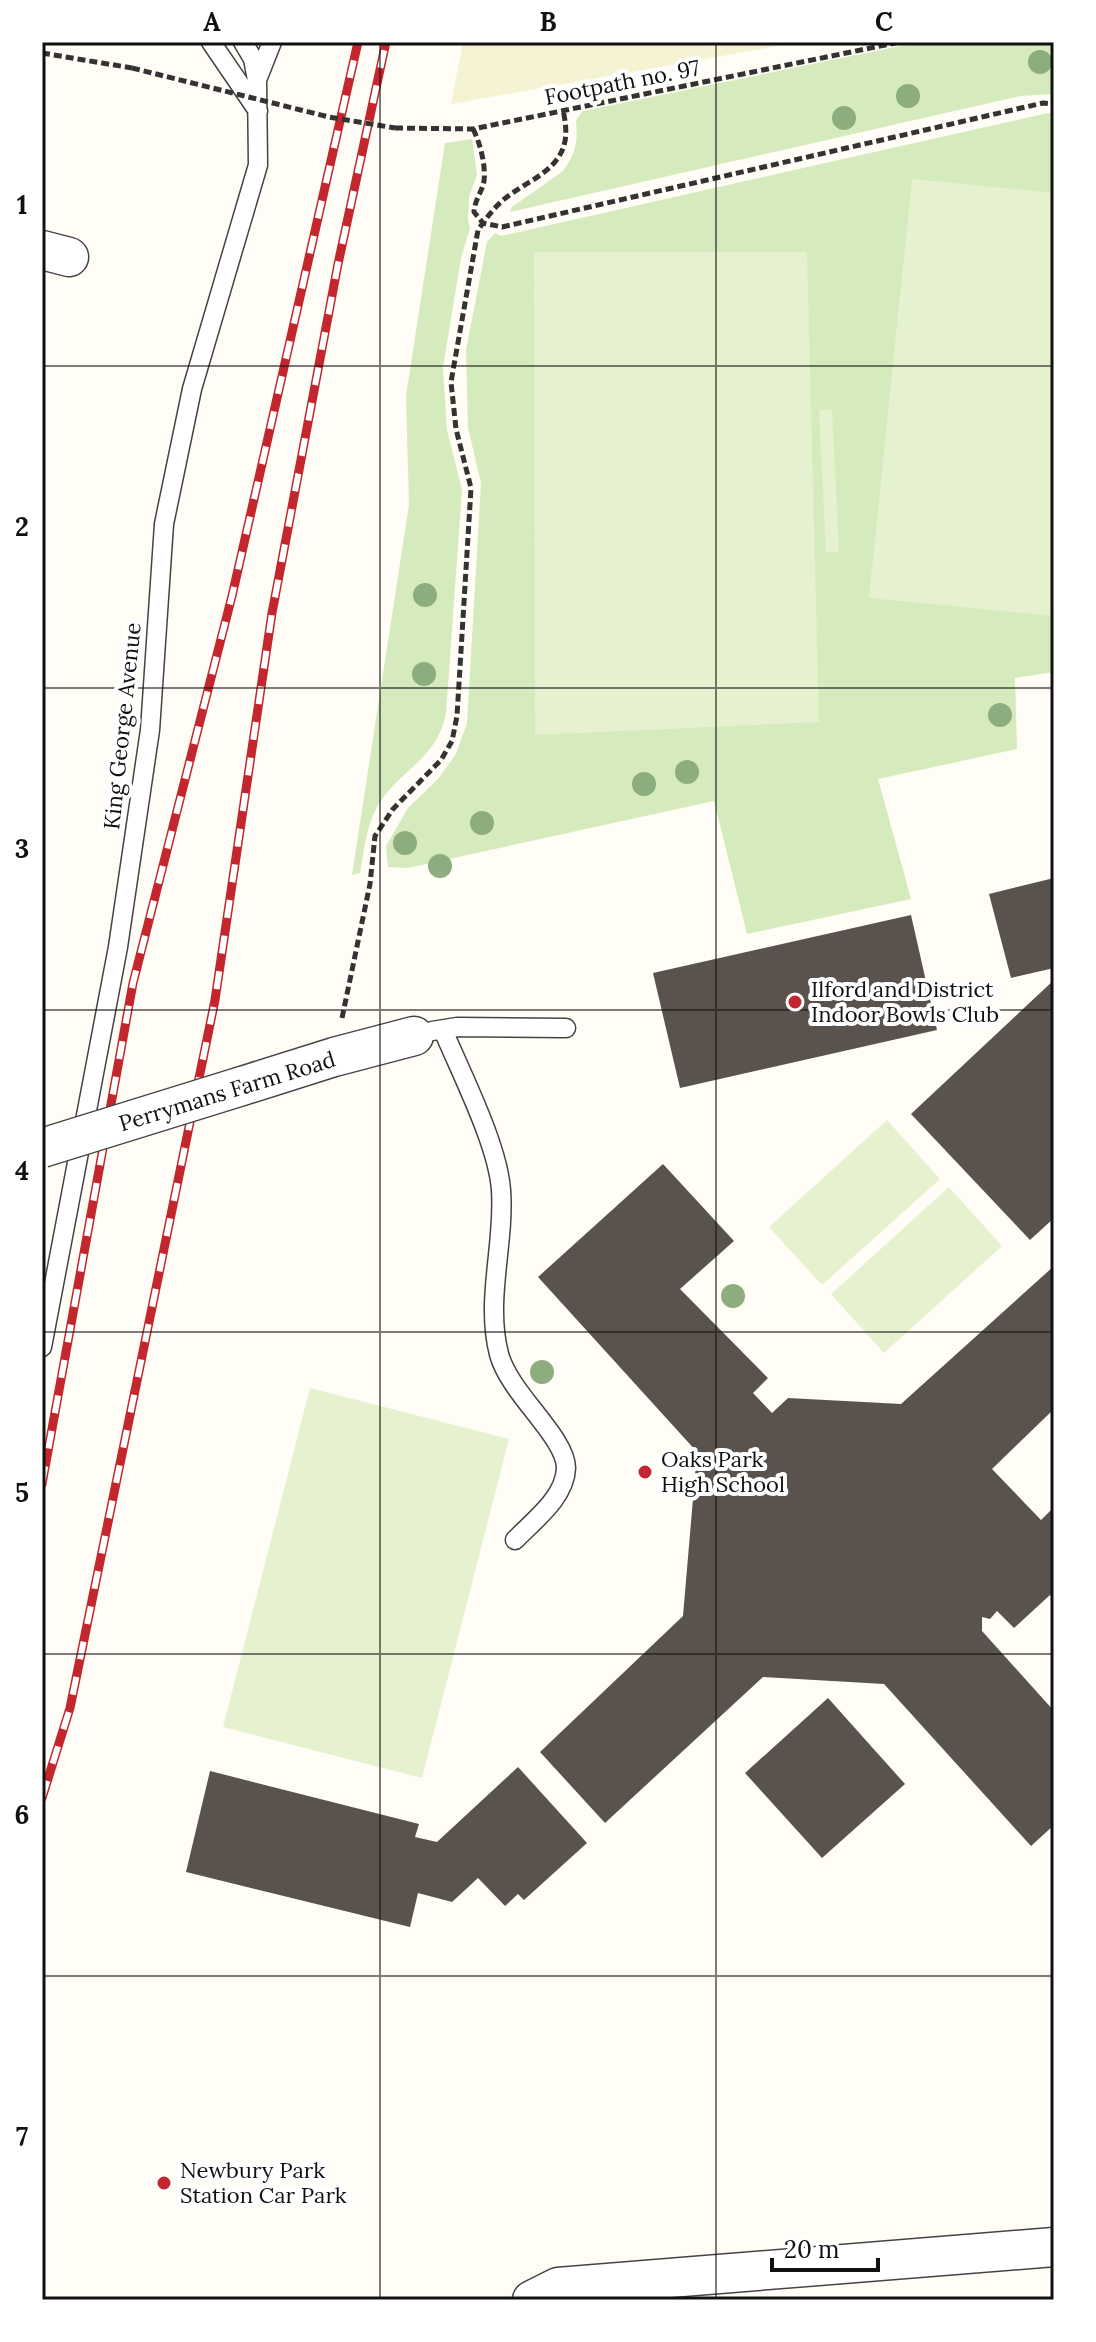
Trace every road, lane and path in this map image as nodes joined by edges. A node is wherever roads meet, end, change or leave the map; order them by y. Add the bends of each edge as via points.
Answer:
1 (211, 42) edge
2 (243, 42) edge
3 (272, 42) edge
4 (900, 42) edge
5 (42, 53) edge
6 (257, 80) junction
7 (1054, 104) edge
8 (563, 110) junction
9 (259, 114) junction
10 (473, 129) junction
11 (483, 223) junction
12 (566, 1028) dead end
13 (428, 1033) junction
14 (334, 1057) junction
15 (42, 1148) edge
16 (42, 1347) edge
17 (515, 1540) dead end
18 (1054, 2247) edge
19 (532, 2300) edge

1 - 9 lane
2 - 6 lane
3 - 6 lane
4 - 8 path, Footpath no. 97
5 - 10 path, Footpath no. 97, bridge via 132,68 329,117 395,128
6 - 9 lane, King George Avenue
7 - 11 path via 502,227
8 - 10 path, Footpath no. 97
8 - 11 path via 565,142 557,159 504,199
9 - 16 lane, King George Avenue via 258,165 192,389 164,524 150,730 118,947
10 - 11 path via 484,177 474,212
11 - 14 path via 471,261 451,382 471,488 457,716 441,760 393,809 375,836
12 - 13 lane via 457,1027
13 - 14 street, Perrymans Farm Road
13 - 17 lane via 481,1121 495,1159 501,1188 495,1310 499,1354 511,1382 555,1440 566,1464 552,1503
14 - 15 street, Perrymans Farm Road, bridge
18 - 19 street via 558,2287

